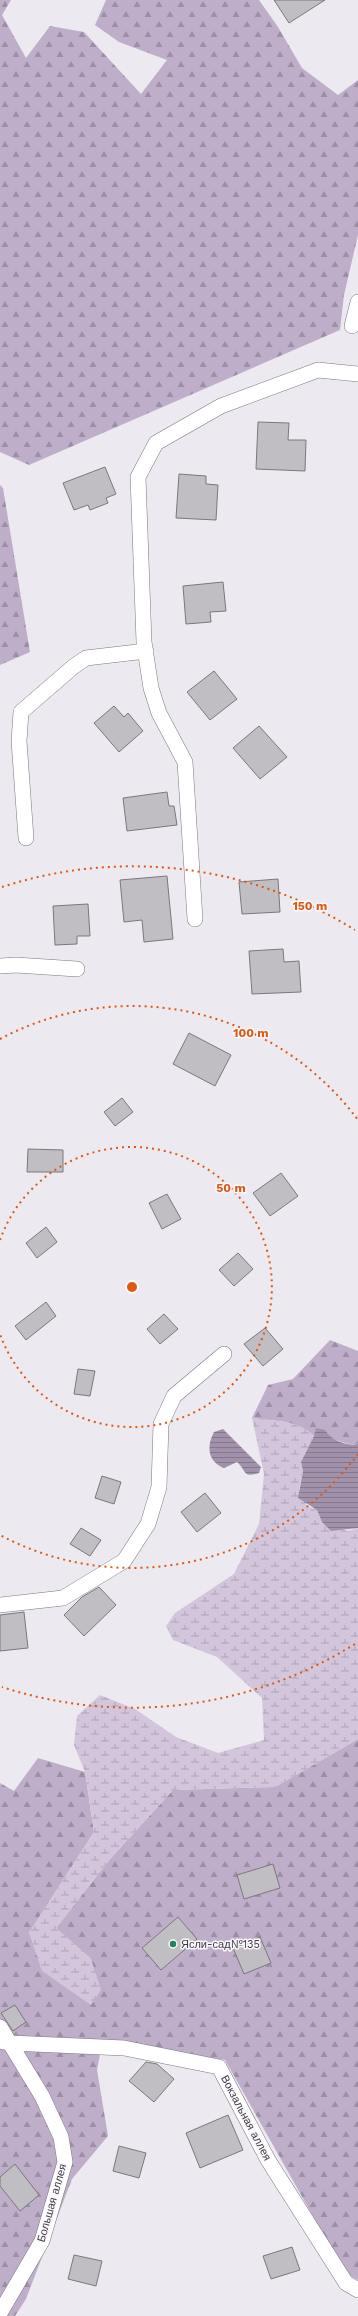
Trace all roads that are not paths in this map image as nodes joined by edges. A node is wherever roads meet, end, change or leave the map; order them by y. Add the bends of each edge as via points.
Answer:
1 (358, 302) edge
2 (352, 326) dead end
3 (358, 374) edge
4 (146, 651) junction
5 (26, 838) dead end
6 (195, 919) dead end
7 (0, 966) edge
8 (77, 970) dead end
9 (224, 1354) dead end
10 (0, 1606) edge
11 (0, 2027) edge
12 (5, 2042) edge
13 (358, 2290) edge
14 (0, 2313) edge

1 - 2 street
3 - 4 street via 318,370 221,406 156,443 138,477
4 - 5 street via 86,658 22,712 19,741
4 - 6 street via 151,688 159,713 185,762
7 - 8 street
9 - 10 street via 174,1396 161,1424 159,1487 148,1524 124,1561 63,1598
11 - 12 street, Большая аллея
12 - 13 street, Вокзальная аллея via 124,2048 219,2067 272,2167 346,2283
12 - 14 street, Большая аллея via 42,2096 61,2136 65,2162 42,2241

